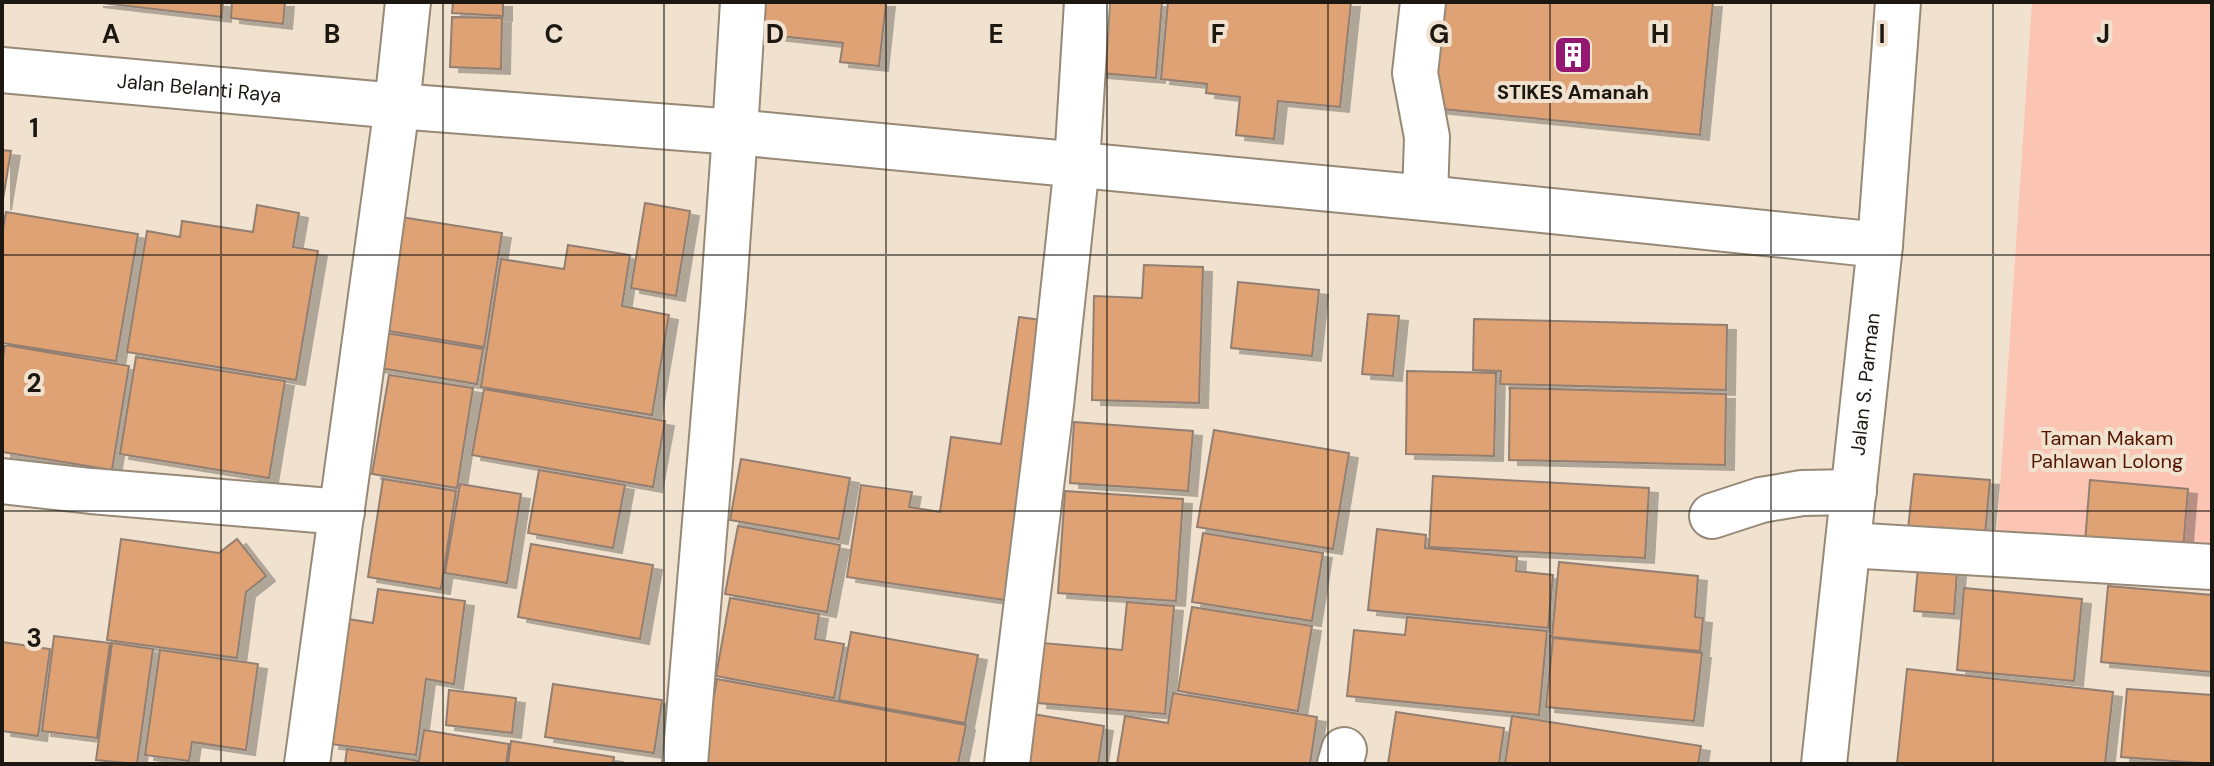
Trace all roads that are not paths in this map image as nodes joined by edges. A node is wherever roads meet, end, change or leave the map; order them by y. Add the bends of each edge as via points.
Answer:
1 (408, 2) edge
2 (743, 2) edge
3 (1087, 2) edge
4 (1423, 2) edge
5 (1898, 2) edge
6 (2, 70) edge
7 (397, 106) junction
8 (735, 132) junction
9 (1077, 164) junction
10 (1425, 198) junction
11 (1880, 245) junction
12 (2, 481) edge
13 (1854, 492) junction
14 (342, 512) junction
15 (1712, 516) dead end
16 (1848, 545) junction
17 (2212, 567) edge
18 (307, 764) edge
19 (685, 764) edge
20 (1007, 764) edge
21 (1824, 764) edge

1 - 7 street
2 - 8 street
3 - 9 street
4 - 10 street via 1415,73 1427,137
5 - 11 street, Jalan S. Parman
6 - 7 street, Jalan Belanti Raya
7 - 8 street, Jalan Belanti Raya
7 - 14 street
8 - 9 street, Jalan Belanti Raya
8 - 19 street
9 - 10 street, Jalan Belanti Raya
9 - 20 street
10 - 11 street, Jalan Belanti Raya
11 - 13 street, Jalan S. Parman
12 - 14 street
13 - 15 street via 1802,493
13 - 16 street, Jalan S. Parman
14 - 18 street
16 - 17 street
16 - 21 street, Jalan S. Parman

